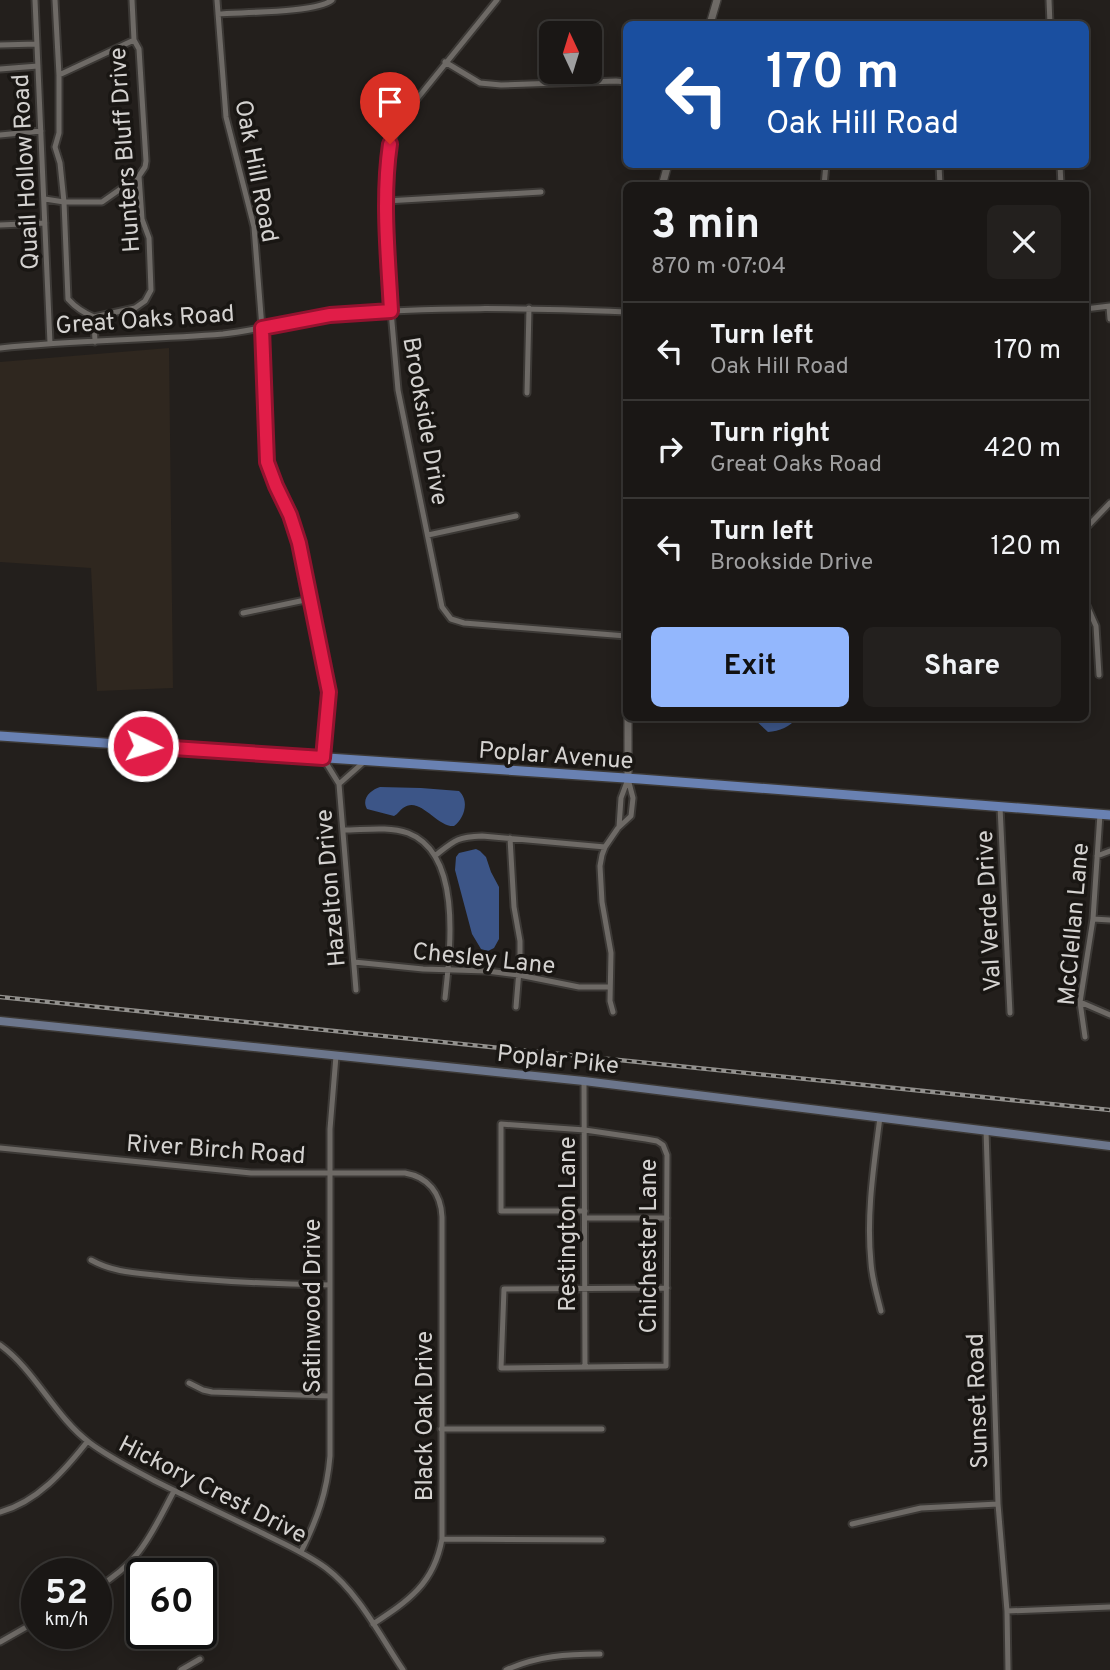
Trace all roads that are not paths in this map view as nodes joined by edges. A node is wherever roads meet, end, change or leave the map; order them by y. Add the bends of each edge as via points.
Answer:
1 (35, 0) edge
2 (55, 0) edge
3 (132, 0) edge
4 (218, 0) edge
5 (332, 0) edge
6 (497, 0) edge
7 (718, 0) edge
8 (1049, 0) edge
9 (218, 14) junction
10 (711, 21) edge
11 (1050, 21) edge
12 (134, 40) junction
13 (37, 44) junction
14 (0, 45) edge
15 (445, 62) junction
16 (38, 66) junction
17 (0, 69) edge
18 (59, 75) junction
19 (623, 82) edge
20 (41, 131) junction
21 (0, 135) edge
22 (139, 177) junction
23 (541, 192) dead end
24 (45, 199) junction
25 (386, 201) junction
26 (64, 202) junction
27 (45, 223) junction
28 (0, 225) edge
29 (1110, 307) edge
30 (529, 308) junction
31 (1089, 309) edge
32 (391, 311) junction
33 (623, 312) edge
34 (94, 317) junction
35 (1110, 319) edge
36 (262, 328) junction
37 (96, 342) junction
38 (50, 343) junction
39 (0, 348) edge
40 (527, 393) dead end
41 (1110, 503) edge
42 (516, 516) dead end
43 (1089, 525) edge
44 (428, 535) junction
45 (310, 599) junction
46 (1089, 609) edge
47 (243, 613) dead end
48 (623, 636) edge
49 (1099, 675) dead end
50 (628, 721) edge
51 (0, 736) edge
52 (323, 758) junction
53 (365, 761) junction
54 (628, 779) junction
55 (339, 784) junction
56 (1000, 807) junction
57 (1105, 814) edge
58 (618, 829) junction
59 (343, 830) junction
60 (510, 838) junction
61 (605, 847) junction
62 (1110, 851) edge
63 (436, 855) junction
64 (1097, 856) junction
65 (1093, 919) junction
66 (1110, 920) edge
67 (354, 962) junction
68 (448, 969) junction
69 (519, 975) junction
70 (610, 987) junction
71 (356, 990) dead end
72 (445, 998) dead end
73 (1080, 1002) junction
74 (516, 1007) dead end
75 (613, 1012) dead end
76 (1010, 1013) dead end
77 (1110, 1015) edge
78 (0, 1021) edge
79 (1085, 1037) dead end
80 (336, 1056) junction
81 (584, 1081) junction
82 (880, 1117) junction
83 (585, 1130) junction
84 (986, 1130) junction
85 (1110, 1146) edge
86 (0, 1148) edge
87 (329, 1173) junction
88 (427, 1182) joint
89 (585, 1214) junction
90 (667, 1218) junction
91 (92, 1260) dead end
92 (330, 1284) junction
93 (667, 1287) junction
94 (585, 1288) junction
95 (881, 1311) dead end
96 (0, 1345) edge
97 (585, 1367) junction
98 (189, 1383) dead end
99 (329, 1396) junction
100 (441, 1429) junction
101 (602, 1429) dead end
102 (88, 1442) junction
103 (174, 1491) junction
104 (998, 1504) junction
105 (0, 1512) edge
106 (852, 1524) dead end
107 (442, 1539) junction
108 (602, 1540) dead end
109 (301, 1552) junction
110 (112, 1577) edge
111 (1110, 1607) edge
112 (1007, 1611) junction
113 (373, 1624) junction
114 (21, 1630) edge
115 (0, 1642) edge
116 (600, 1654) dead end
117 (200, 1659) dead end
118 (181, 1670) edge
119 (403, 1670) edge
120 (506, 1670) edge
121 (1008, 1670) edge

1 - 13 street, Quail Hollow Road
2 - 18 street
3 - 12 street, Hunters Bluff Drive
4 - 9 street, Oak Hill Road
5 - 9 street via 305,9
6 - 15 street, Brookside Drive
7 - 10 street
8 - 11 street
9 - 36 street, Oak Hill Road via 226,117 254,227
12 - 18 street
12 - 22 street, Hunters Bluff Drive via 139,49 146,161
13 - 14 street
13 - 16 street, Quail Hollow Road
15 - 19 street via 480,83
15 - 25 street, Brookside Drive via 404,115 390,144
16 - 17 street
16 - 20 street, Quail Hollow Road
18 - 26 street via 55,146
20 - 21 street
20 - 24 street, Quail Hollow Road
22 - 26 street via 102,202
22 - 34 street, Hunters Bluff Drive via 142,219 149,238 151,290 135,308
23 - 25 street
24 - 26 street
24 - 27 street, Quail Hollow Road
25 - 32 street, Brookside Drive
26 - 34 street via 68,299
27 - 28 street
27 - 38 street, Quail Hollow Road
29 - 31 street
29 - 35 street
30 - 32 street, Great Oaks Road
30 - 33 street, Great Oaks Road
30 - 40 street
32 - 36 street, Great Oaks Road via 330,315
32 - 44 street, Brookside Drive via 398,390
34 - 37 street
36 - 37 street, Great Oaks Road
36 - 45 street, Oak Hill Road via 267,462 299,543
37 - 38 street, Great Oaks Road
38 - 39 street, Great Oaks Road
41 - 43 street
42 - 44 street
44 - 48 street, Brookside Drive via 442,607 451,619 464,624
45 - 47 street
45 - 52 street, Oak Hill Road via 329,692
46 - 49 street via 1097,626
50 - 54 street
51 - 52 main road, Poplar Avenue
52 - 53 main road, Poplar Avenue
52 - 55 street, Hazelton Drive
53 - 54 main road, Poplar Avenue
53 - 55 street, Hazelton Drive
54 - 56 main road, Poplar Avenue
54 - 58 street
54 - 58 street via 633,808
55 - 59 street, Hazelton Drive
56 - 57 main road, Poplar Avenue
56 - 76 street, Val Verde Drive
57 - 64 street, McClellan Lane
58 - 61 street
59 - 63 street via 405,832
59 - 67 street, Hazelton Drive
60 - 61 street
60 - 63 street via 463,837
60 - 69 street
61 - 70 street via 600,866 601,902 611,953
62 - 64 street
63 - 68 street via 450,915
64 - 65 street, McClellan Lane
65 - 66 street
65 - 73 street, McClellan Lane
67 - 68 street, Chesley Lane
67 - 71 street, Hazelton Drive
68 - 69 street, Chesley Lane
68 - 72 street
69 - 70 street, Chesley Lane via 579,987
69 - 74 street
70 - 75 street
73 - 77 street
73 - 79 street, McClellan Lane
78 - 80 main road, Poplar Pike
80 - 81 main road, Poplar Pike
80 - 87 street, Satinwood Drive
81 - 82 main road, Poplar Pike
81 - 83 street, Restington Lane
82 - 84 main road, Poplar Pike
82 - 95 street via 869,1235
83 - 89 street, Restington Lane
83 - 89 street via 501,1124 501,1211
83 - 90 street, Chichester Lane via 663,1145
84 - 85 main road, Poplar Pike
84 - 104 street, Sunset Road
86 - 87 street, River Birch Road via 235,1172
87 - 88 street, River Birch Road via 405,1173
87 - 92 street, Satinwood Drive
88 - 100 street, Black Oak Drive via 442,1211
89 - 90 street
89 - 94 street, Restington Lane
90 - 93 street, Chichester Lane
91 - 92 street via 120,1271 216,1281
92 - 99 street, Satinwood Drive
93 - 94 street
93 - 97 street, Chichester Lane via 666,1367
94 - 97 street, Restington Lane
94 - 97 street via 504,1289 501,1368
96 - 102 street, Hickory Crest Drive
98 - 99 street via 223,1393
99 - 109 street, Satinwood Drive via 327,1480 318,1516
100 - 101 street
100 - 107 street, Black Oak Drive
102 - 103 street, Hickory Crest Drive
102 - 105 street via 46,1487
103 - 109 street, Hickory Crest Drive
103 - 110 street via 138,1555
104 - 106 street via 921,1508
104 - 112 street, Sunset Road
107 - 108 street
107 - 113 street, Black Oak Drive via 421,1587
109 - 113 street, Hickory Crest Drive via 338,1579
111 - 112 street
112 - 121 street, Sunset Road
113 - 119 street, Hickory Crest Drive
114 - 115 street
116 - 120 street via 551,1656
117 - 118 street

